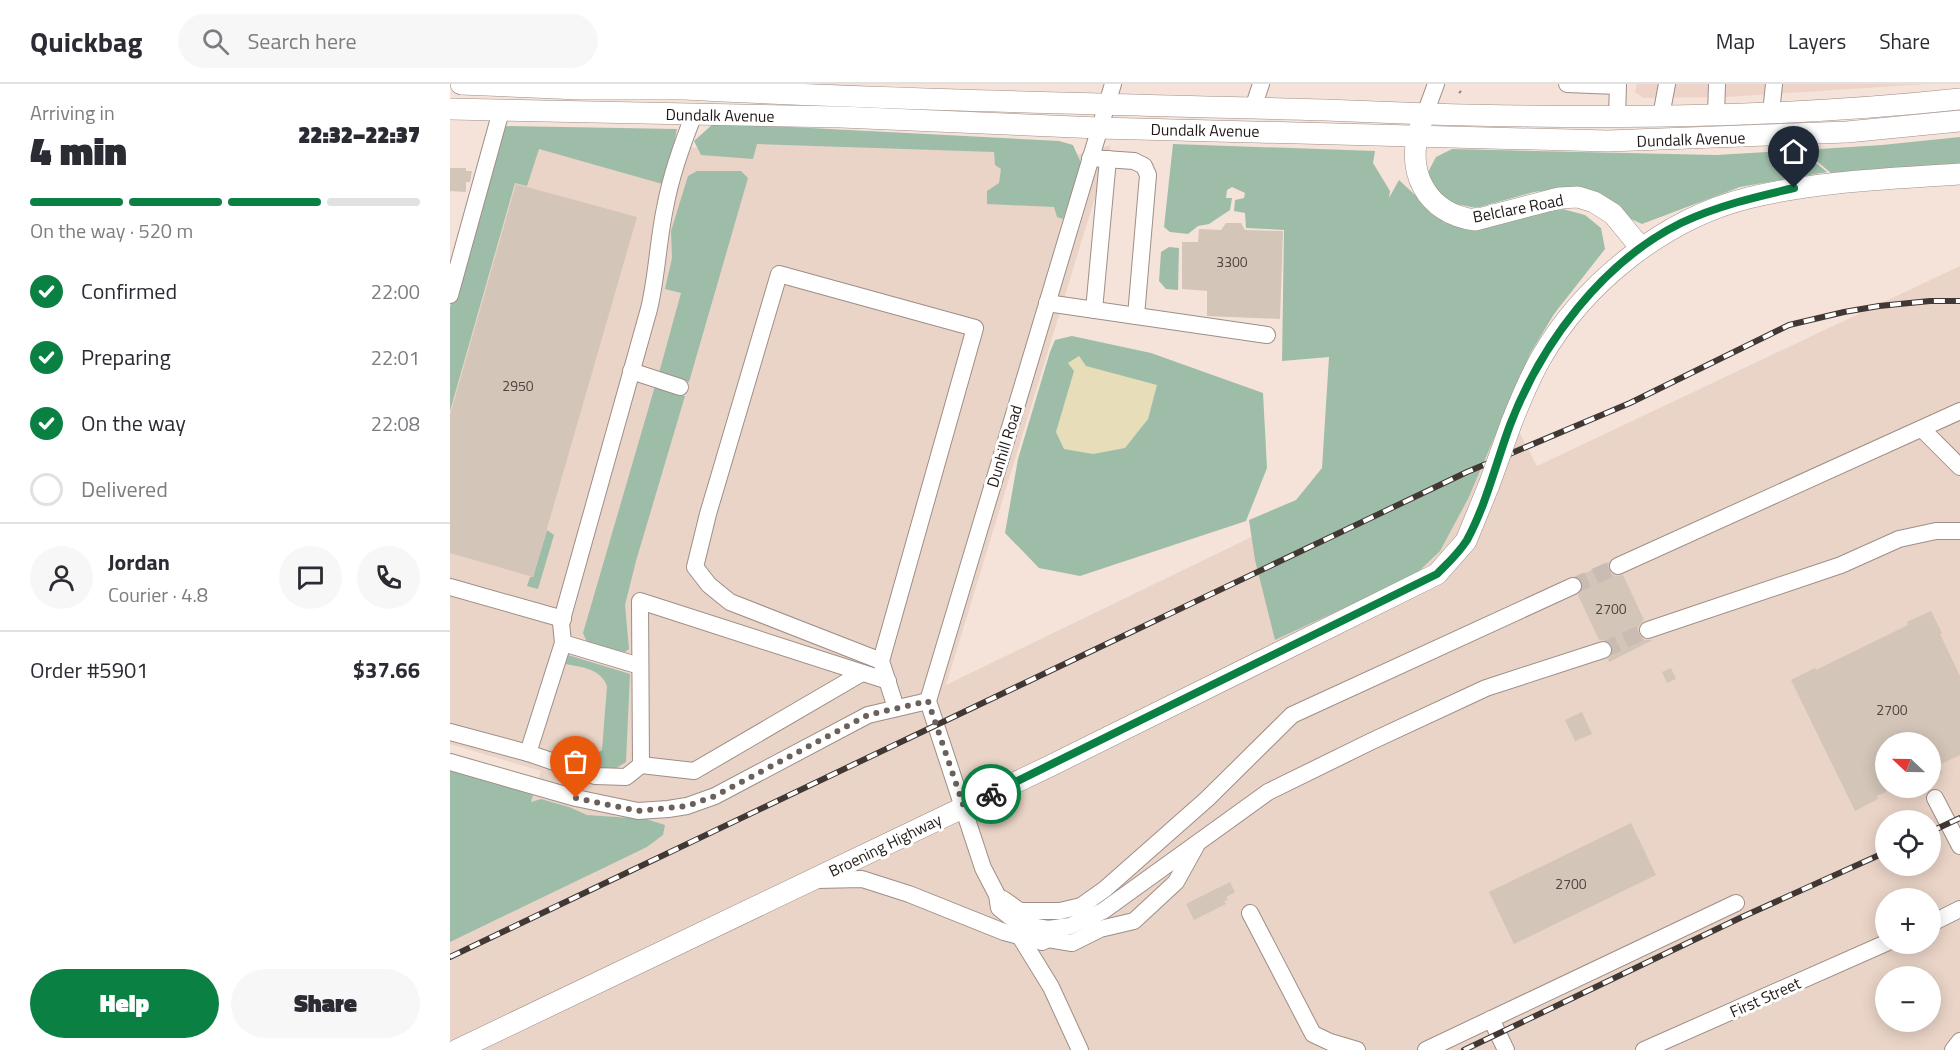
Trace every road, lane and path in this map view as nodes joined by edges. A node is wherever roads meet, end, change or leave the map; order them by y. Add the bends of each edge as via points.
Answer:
1 (461, 84) edge
2 (1261, 84) edge
3 (1436, 84) edge
4 (1567, 84) edge
5 (1667, 84) edge
6 (1717, 84) edge
7 (1774, 84) edge
8 (1617, 85) edge
9 (579, 86) edge
10 (1462, 90) dead end
11 (1459, 93) dead end
12 (1110, 94) edge
13 (1960, 99) edge
14 (1253, 108) junction
15 (450, 109) edge
16 (501, 111) junction
17 (577, 112) junction
18 (1772, 113) junction
19 (694, 114) junction
20 (1425, 114) junction
21 (1661, 116) junction
22 (1716, 116) junction
23 (1617, 117) junction
24 (1960, 121) edge
25 (1099, 128) junction
26 (1774, 136) junction
27 (1416, 137) junction
28 (1090, 158) junction
29 (1108, 159) junction
30 (1960, 174) edge
31 (457, 242) edge
32 (1641, 248) junction
33 (450, 295) edge
34 (1047, 303) junction
35 (1094, 310) junction
36 (1136, 316) junction
37 (1267, 335) dead end
38 (631, 371) junction
39 (680, 387) dead end
40 (1960, 411) edge
41 (1922, 429) junction
42 (1960, 467) edge
43 (1960, 531) edge
44 (1618, 566) tunnel mouth
45 (1573, 586) tunnel mouth
46 (450, 587) edge
47 (563, 619) junction
48 (1648, 630) tunnel mouth
49 (562, 643) junction
50 (1603, 650) tunnel mouth
51 (881, 661) junction
52 (640, 666) junction
53 (862, 673) junction
54 (888, 681) junction
55 (928, 701) junction
56 (896, 708) junction
57 (450, 732) edge
58 (528, 753) junction
59 (450, 762) edge
60 (641, 765) junction
61 (1935, 798) dead end
62 (964, 807) junction
63 (1200, 839) junction
64 (1960, 846) edge
65 (812, 880) junction
66 (1736, 903) dead end
67 (1960, 909) edge
68 (1250, 913) dead end
69 (1941, 918) edge
70 (1019, 923) junction
71 (1875, 948) edge
72 (1491, 1019) junction
73 (1313, 1034) junction
74 (1960, 1041) edge
75 (457, 1050) edge
76 (1080, 1050) edge
77 (1323, 1050) edge
78 (1357, 1050) edge
79 (1426, 1050) edge
80 (1506, 1050) edge
81 (1644, 1050) edge
82 (1953, 1050) edge

1 - 9 main road, Dundalk Avenue
2 - 14 street
3 - 20 street, Belclare Road
4 - 8 street
5 - 21 street
6 - 22 street
7 - 18 street
8 - 23 street
9 - 12 main road, Dundalk Avenue
9 - 17 street
10 - 11 path
12 - 14 main road, Dundalk Avenue
12 - 25 street, Dunhill Road
13 - 18 main road, Dundalk Avenue
14 - 20 main road, Dundalk Avenue
15 - 16 main road, Dundalk Avenue
16 - 17 main road, Dundalk Avenue
16 - 31 street
17 - 19 main road, Dundalk Avenue
18 - 22 main road, Dundalk Avenue
18 - 26 main road
19 - 25 main road, Dundalk Avenue
19 - 38 street via 676,161 665,207 656,282
20 - 23 main road, Dundalk Avenue
20 - 27 main road, Belclare Road
21 - 22 main road, Dundalk Avenue
21 - 23 main road, Dundalk Avenue
24 - 26 main road, Dundalk Avenue
25 - 27 main road, Dundalk Avenue
25 - 28 street, Dunhill Road
26 - 27 main road, Dundalk Avenue via 1608,141
27 - 32 main road, Belclare Road via 1419,183 1451,213 1475,220 1559,198 1578,197 1613,214
28 - 29 street
28 - 34 street, Dunhill Road
29 - 35 street
29 - 36 street via 1134,161 1144,166 1148,175
30 - 32 main road, Broening Highway via 1846,181 1746,198 1680,224
31 - 33 street
32 - 62 main road, Broening Highway, bridge via 1602,281 1542,356 1510,424 1466,541 1437,574
34 - 35 street
34 - 55 street, Dunhill Road
35 - 36 street
36 - 37 street
38 - 39 street
38 - 47 street
40 - 41 street
41 - 42 street
41 - 44 street
43 - 48 street via 1936,531 1899,539 1841,565
45 - 70 street via 1292,715 1207,799 1105,889 1081,906
46 - 47 street
47 - 49 street
49 - 52 street
49 - 58 street
50 - 63 street via 1486,688 1372,741 1268,792
51 - 51 street via 975,328 779,274 695,567 730,602
51 - 54 street
52 - 53 street via 640,601
52 - 60 street
53 - 54 street
53 - 60 street via 694,771
54 - 56 street
55 - 56 street
55 - 62 street
56 - 59 street via 868,715 715,796 668,809 638,811 576,798
57 - 58 street
58 - 60 street via 595,776 626,777
61 - 64 street
62 - 65 main road, Broening Highway
62 - 70 street via 999,908
63 - 70 street via 1103,911 1070,926 1048,929
63 - 70 street via 1176,882 1134,921 1072,943 1048,939
65 - 70 street via 862,879 1004,932
65 - 75 main road, Broening Highway
66 - 72 street
67 - 69 street
68 - 73 street
70 - 76 street
71 - 81 street, First Street
72 - 79 street
72 - 80 street
73 - 77 street
73 - 78 street
74 - 82 street

